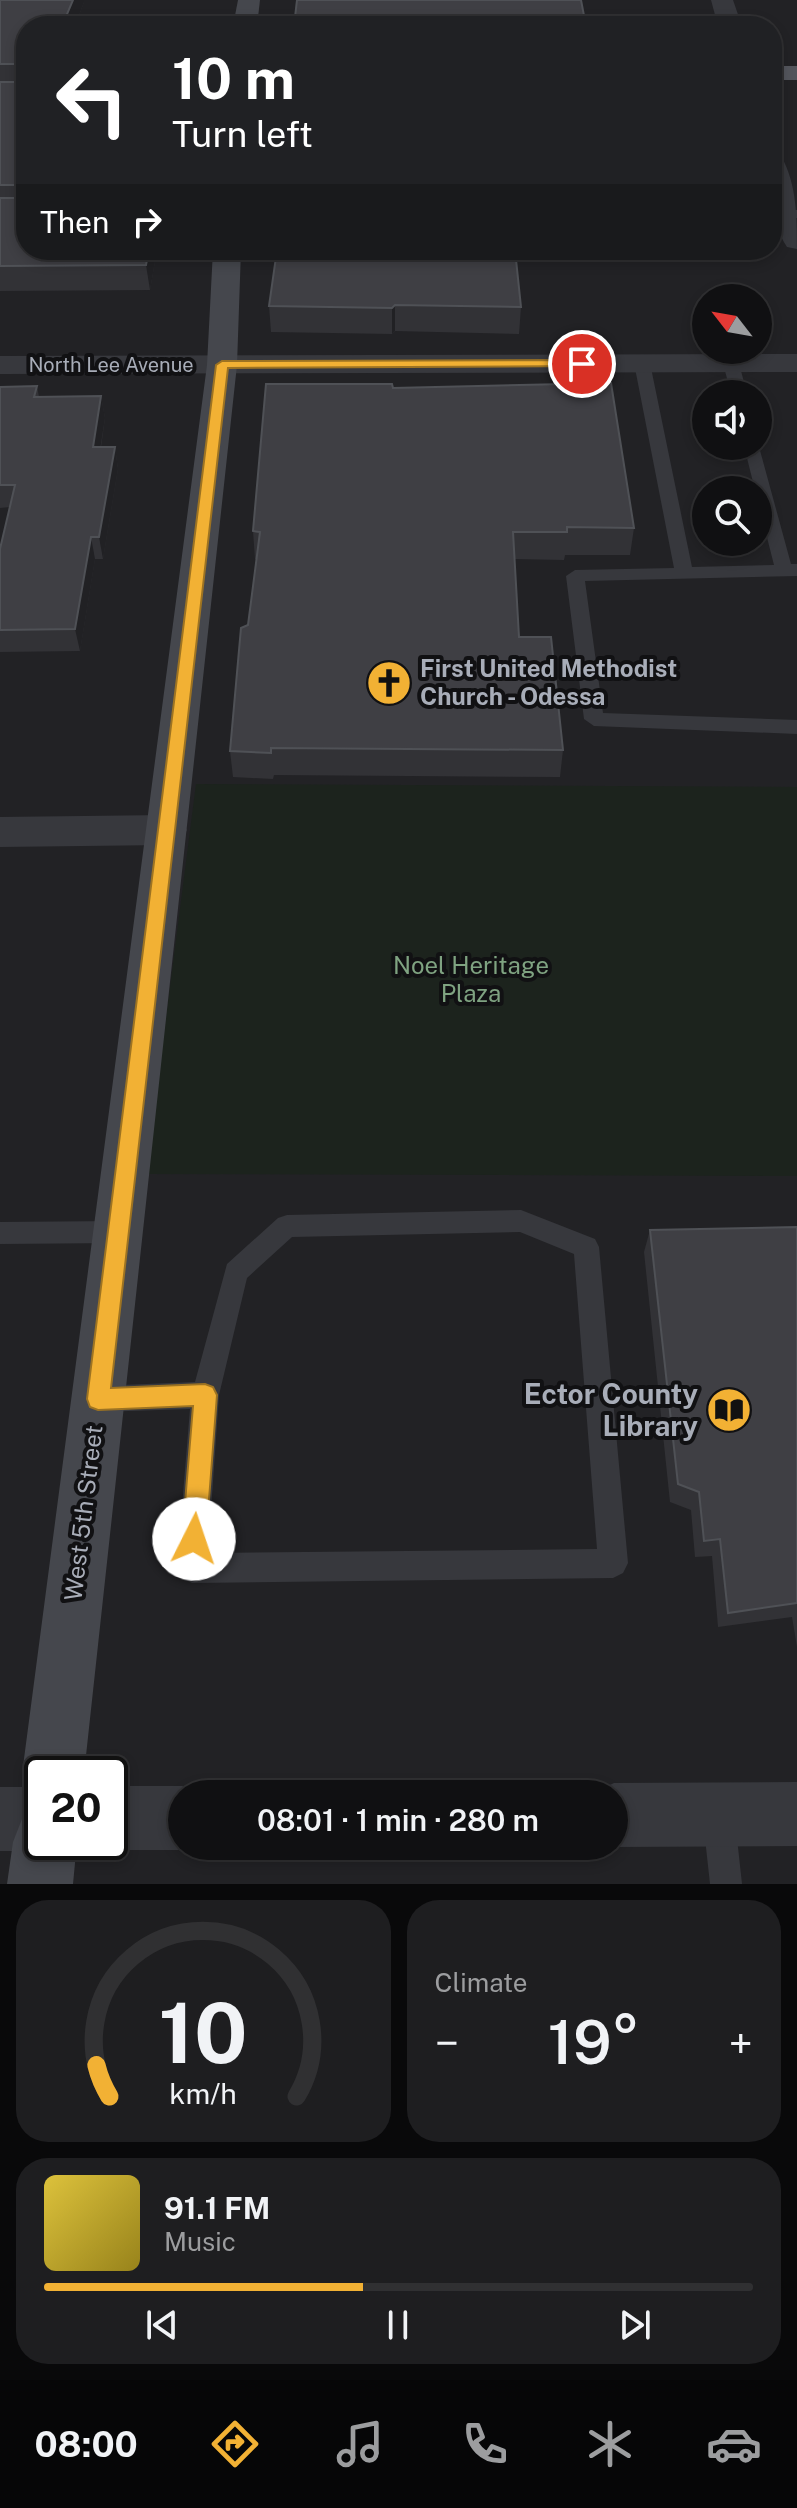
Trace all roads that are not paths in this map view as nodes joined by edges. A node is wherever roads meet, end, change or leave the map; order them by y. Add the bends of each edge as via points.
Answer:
1 (786, 214) edge
2 (797, 241) edge
3 (227, 260) edge
4 (642, 363) junction
5 (692, 363) edge
6 (772, 363) edge
7 (797, 363) edge
8 (0, 365) edge
9 (222, 365) junction
10 (756, 460) edge
11 (790, 570) edge
12 (684, 573) junction
13 (797, 727) edge
14 (166, 830) junction
15 (0, 832) edge
16 (118, 1232) junction
17 (0, 1233) edge
18 (205, 1395) junction
19 (98, 1399) junction
20 (55, 1756) edge
21 (718, 1814) junction
22 (797, 1814) edge
23 (628, 1815) edge
24 (128, 1818) edge
25 (168, 1818) edge
26 (0, 1819) edge
27 (24, 1819) edge
28 (43, 1860) edge
29 (40, 1884) edge
30 (726, 1884) edge

1 - 2 street
3 - 9 street, West 5th Street
4 - 5 street, North Lee Avenue
4 - 9 street, North Lee Avenue
4 - 12 lane
6 - 7 street, North Lee Avenue
8 - 9 street, North Lee Avenue
9 - 14 street, West 5th Street
10 - 11 lane
11 - 12 lane
12 - 13 lane via 575,576 594,719
14 - 15 street
14 - 16 street, West 5th Street
16 - 17 lane
16 - 19 street, West 5th Street
18 - 18 lane via 192,1568 613,1563 586,1247 521,1221 287,1226 236,1272
18 - 19 lane
19 - 20 street, West 5th Street
21 - 22 street
21 - 23 street
21 - 30 lane
24 - 25 street
26 - 27 street
28 - 29 street

